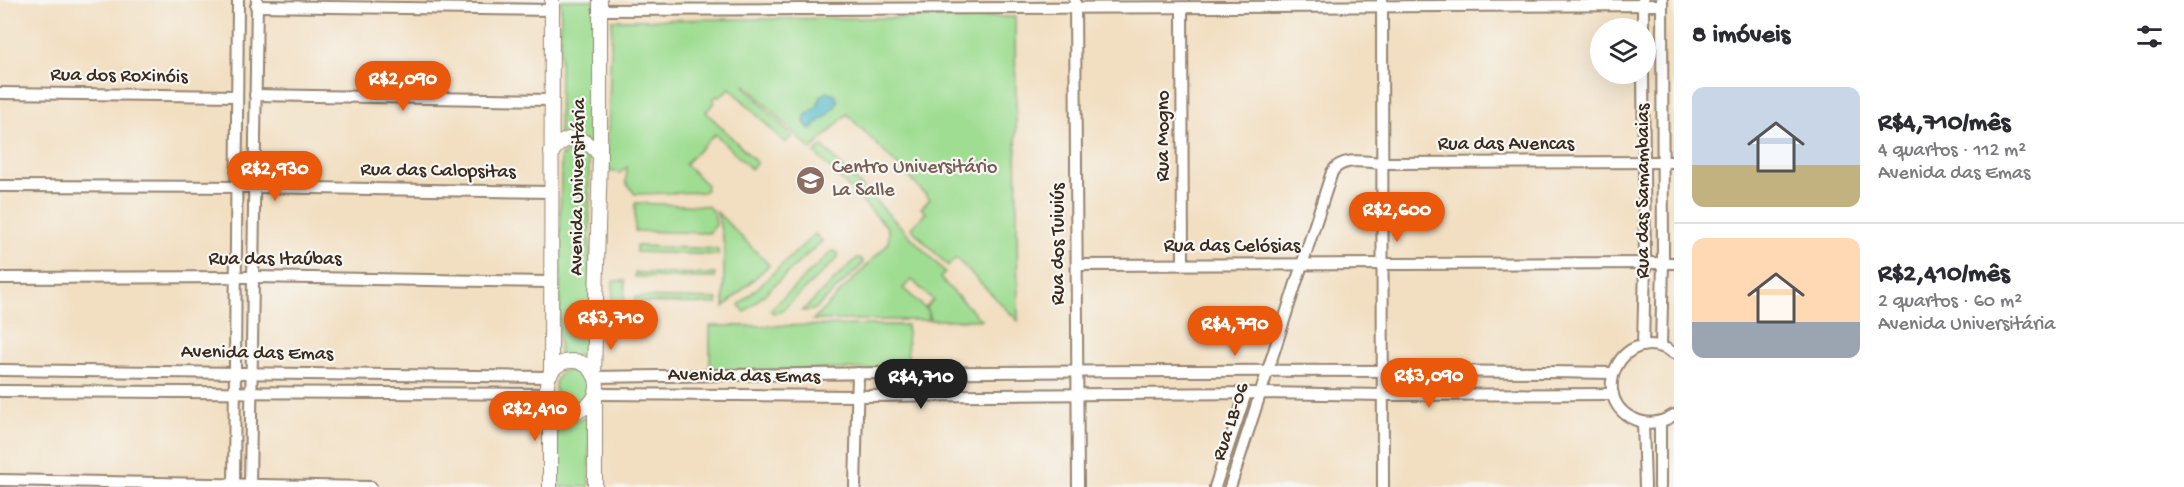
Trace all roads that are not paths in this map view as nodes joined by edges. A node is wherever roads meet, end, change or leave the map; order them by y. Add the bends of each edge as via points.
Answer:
1 (238, 0) edge
2 (1643, 2) edge
3 (1662, 2) edge
4 (256, 3) edge
5 (966, 4) edge
6 (1382, 4) edge
7 (552, 5) edge
8 (600, 5) edge
9 (714, 5) edge
10 (1075, 5) edge
11 (1182, 8) junction
12 (1643, 18) edge
13 (1668, 54) edge
14 (1644, 84) edge
15 (0, 93) edge
16 (255, 95) junction
17 (237, 96) junction
18 (551, 100) junction
19 (551, 153) junction
20 (600, 156) junction
21 (1644, 162) junction
22 (1662, 162) junction
23 (1674, 162) edge
24 (1382, 163) junction
25 (1338, 164) joint
26 (0, 186) edge
27 (236, 187) junction
28 (254, 187) junction
29 (551, 192) junction
30 (1668, 263) edge
31 (1183, 264) junction
32 (1383, 264) junction
33 (1645, 264) junction
34 (1077, 265) junction
35 (1302, 265) junction
36 (253, 277) junction
37 (0, 278) edge
38 (236, 278) junction
39 (550, 282) junction
40 (1643, 346) junction
41 (1660, 346) junction
42 (1674, 353) edge
43 (0, 370) edge
44 (1383, 370) junction
45 (1078, 371) junction
46 (1267, 371) junction
47 (235, 372) junction
48 (252, 372) junction
49 (858, 373) junction
50 (1613, 373) junction
51 (551, 375) junction
52 (595, 376) junction
53 (0, 391) edge
54 (235, 393) junction
55 (251, 393) junction
56 (1246, 393) junction
57 (1259, 393) junction
58 (1078, 394) junction
59 (1612, 394) junction
60 (595, 395) junction
61 (1383, 395) junction
62 (550, 396) junction
63 (857, 396) junction
64 (1674, 415) edge
65 (1643, 422) junction
66 (1660, 422) junction
67 (0, 480) edge
68 (234, 485) edge
69 (250, 486) edge
70 (371, 487) edge
71 (550, 487) edge
72 (595, 487) edge
73 (855, 487) edge
74 (1078, 487) edge
75 (1215, 487) edge
76 (1230, 487) edge
77 (1383, 487) edge
78 (1645, 487) edge
79 (1660, 487) edge

1 - 17 street
2 - 3 street
2 - 6 street
2 - 12 street
3 - 13 street, Rua das Samambaias
4 - 7 street
4 - 16 street
5 - 9 street
5 - 10 street
6 - 11 street
6 - 24 street
7 - 18 main road, Avenida Universitária
8 - 9 street
8 - 20 main road, Avenida Universitária
10 - 11 street
10 - 34 street, Rua dos Tuiuiús
11 - 31 street, Rua Mogno
13 - 22 street, Rua das Samambaias
14 - 21 street, Rua das Samambaias
15 - 17 street, Rua dos Roxinóis
16 - 18 street
16 - 28 street
17 - 27 street
18 - 19 main road, Avenida Universitária
19 - 20 main road via 557,145 573,139 586,142
19 - 29 main road, Avenida Universitária
20 - 52 main road, Avenida Universitária
21 - 22 street, Rua das Avencas
21 - 24 street, Rua das Avencas
21 - 33 street, Rua das Samambaias
22 - 23 street, Rua das Avencas
22 - 30 street, Rua das Samambaias
24 - 25 street, Rua das Avencas
24 - 32 street
25 - 35 street, Rua LB-06
26 - 27 street, Rua das Calopsitas
27 - 28 street, Rua das Calopsitas
27 - 38 street
28 - 29 street, Rua das Calopsitas
28 - 36 street
29 - 39 main road, Avenida Universitária
30 - 33 street, Rua das Celósias
30 - 41 street, Rua das Samambaias
31 - 34 street, Rua das Celósias
31 - 35 street, Rua das Celósias
32 - 33 street, Rua das Celósias
32 - 35 street, Rua das Celósias
32 - 44 street
33 - 40 street, Rua das Samambaias
34 - 45 street, Rua dos Tuiuiús
35 - 46 street, Rua LB-06
36 - 38 street, Rua das Itaúbas
36 - 39 street, Rua das Itaúbas
36 - 48 street
37 - 38 street, Rua das Itaúbas
38 - 47 street
39 - 51 main road, Avenida Universitária
40 - 41 street
40 - 50 street via 1624,355
41 - 42 street
43 - 47 street, Avenida das Emas
44 - 46 street, Avenida das Emas
44 - 50 street, Avenida das Emas
44 - 61 street
45 - 46 street, Avenida das Emas
45 - 49 street, Avenida das Emas
45 - 58 street, Rua dos Tuiuiús
46 - 57 street, Rua LB-06
47 - 48 street, Avenida das Emas
47 - 54 street
48 - 51 street, Avenida das Emas
48 - 55 street
49 - 52 street, Avenida das Emas
49 - 63 street
50 - 59 street
51 - 52 main road via 565,363 573,362 588,367
51 - 62 main road
52 - 60 main road
53 - 54 street, Avenida das Emas
54 - 55 street, Avenida das Emas
54 - 68 street
55 - 62 street, Avenida das Emas
55 - 69 street
56 - 57 street, Avenida das Emas
56 - 58 street, Avenida das Emas
56 - 75 street, Rua LB-06
57 - 61 street, Avenida das Emas
57 - 76 street, Rua LB-06
58 - 63 street, Avenida das Emas
58 - 74 street, Rua dos Tuiuiús
59 - 61 street, Avenida das Emas
59 - 65 street via 1627,415
60 - 62 main road via 586,407 571,411 563,409
60 - 63 street, Avenida das Emas
60 - 72 main road
61 - 77 street
62 - 71 main road
63 - 73 street
64 - 66 street
65 - 66 street
65 - 78 street
66 - 79 street
67 - 68 street
68 - 69 street
69 - 70 street

